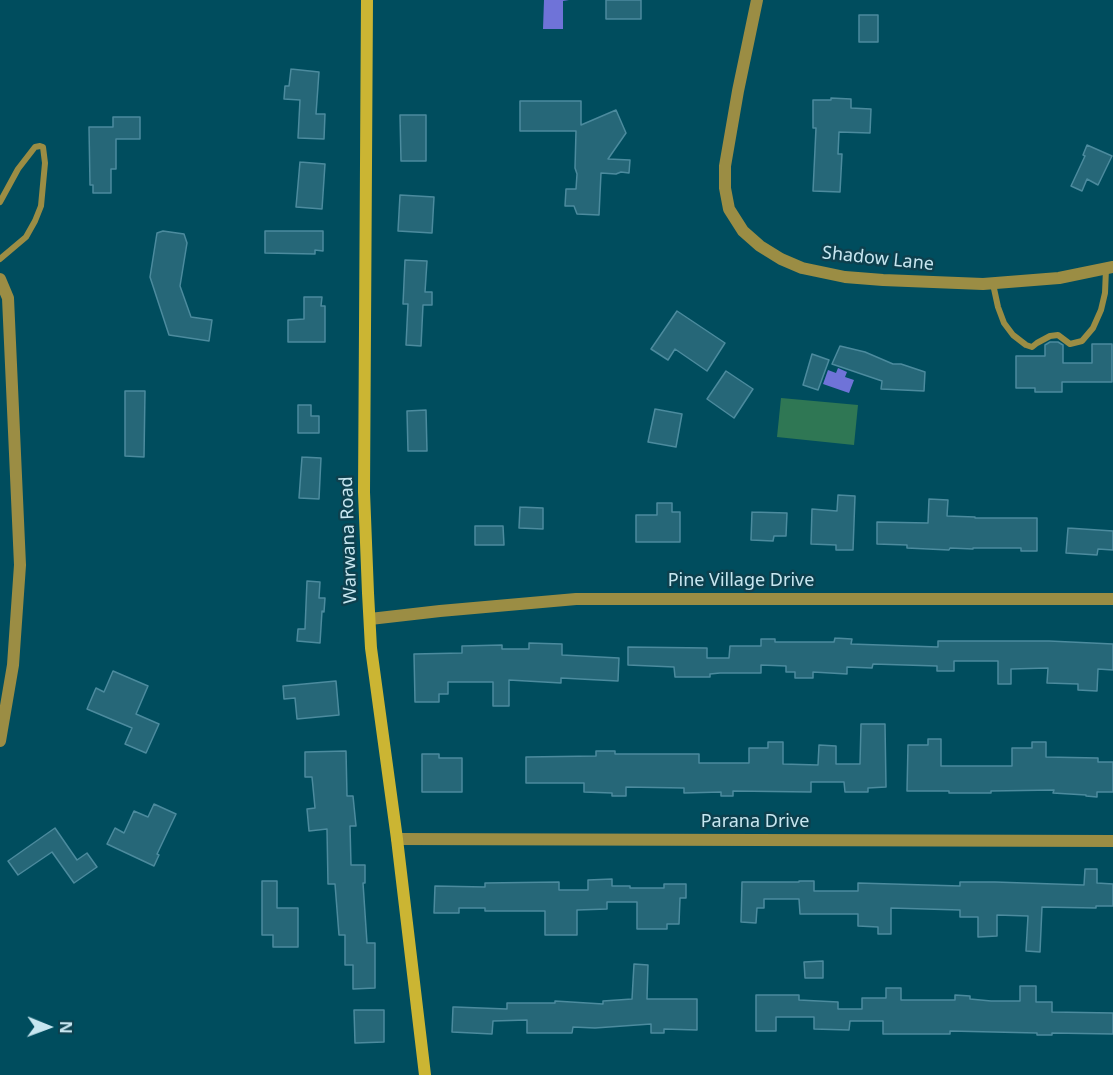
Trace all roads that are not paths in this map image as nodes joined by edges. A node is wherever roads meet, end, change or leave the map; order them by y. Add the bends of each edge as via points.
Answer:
1 (367, 0) edge
2 (757, 0) edge
3 (0, 202) edge
4 (0, 259) edge
5 (1109, 268) edge
6 (0, 279) edge
7 (993, 284) junction
8 (1113, 599) edge
9 (370, 619) junction
10 (0, 741) edge
11 (397, 839) junction
12 (1113, 841) edge
13 (425, 1075) edge

1 - 9 street, Warwana Road via 364,492
2 - 7 street, Shadow Lane via 725,166 729,209 742,231 781,259 839,276
3 - 4 lane via 35,147 43,147 41,206 26,237
5 - 7 street, Shadow Lane via 1059,278
5 - 7 lane via 1101,310 1093,328 1082,341 1070,344 1058,335 1032,347 1013,335 1004,323
6 - 10 street via 8,298 20,565 13,664
8 - 9 street, Pine Village Drive via 576,599
9 - 11 street, Warwana Road
11 - 12 street, Parana Drive
11 - 13 street, Warwana Road

